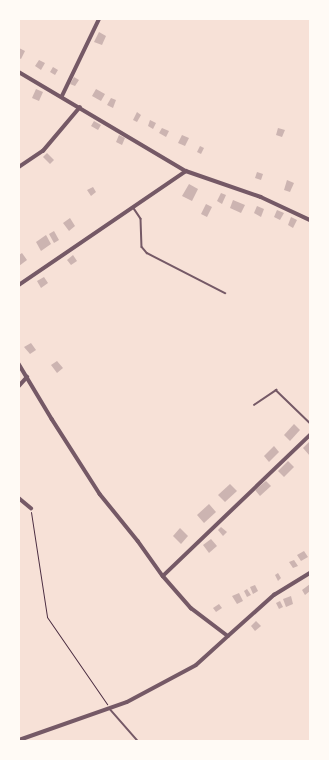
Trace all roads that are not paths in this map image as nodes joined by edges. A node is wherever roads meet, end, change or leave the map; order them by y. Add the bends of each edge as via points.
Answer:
1 (99, 19) edge
2 (19, 72) edge
3 (62, 96) junction
4 (80, 107) junction
5 (19, 167) edge
6 (186, 171) junction
7 (133, 207) junction
8 (310, 220) edge
9 (19, 285) edge
10 (226, 293) dead end
11 (19, 364) edge
12 (27, 377) junction
13 (19, 386) edge
14 (254, 405) dead end
15 (310, 423) edge
16 (310, 435) edge
17 (19, 498) edge
18 (31, 508) road end
19 (310, 573) edge
20 (163, 576) junction
21 (228, 636) junction
22 (110, 709) junction
23 (19, 740) edge
24 (138, 741) edge

1 - 3 street
2 - 3 street
3 - 4 street
4 - 5 street via 43,150
4 - 6 street
6 - 7 street
6 - 8 street via 261,197
7 - 9 street
7 - 10 lane via 141,219 142,247 148,253
11 - 12 street
12 - 13 street
12 - 20 street via 100,494
14 - 15 lane via 276,390
16 - 20 street
17 - 18 street
19 - 21 street via 274,595
20 - 21 street via 191,608
21 - 22 street via 196,665
22 - 23 street
22 - 24 lane

